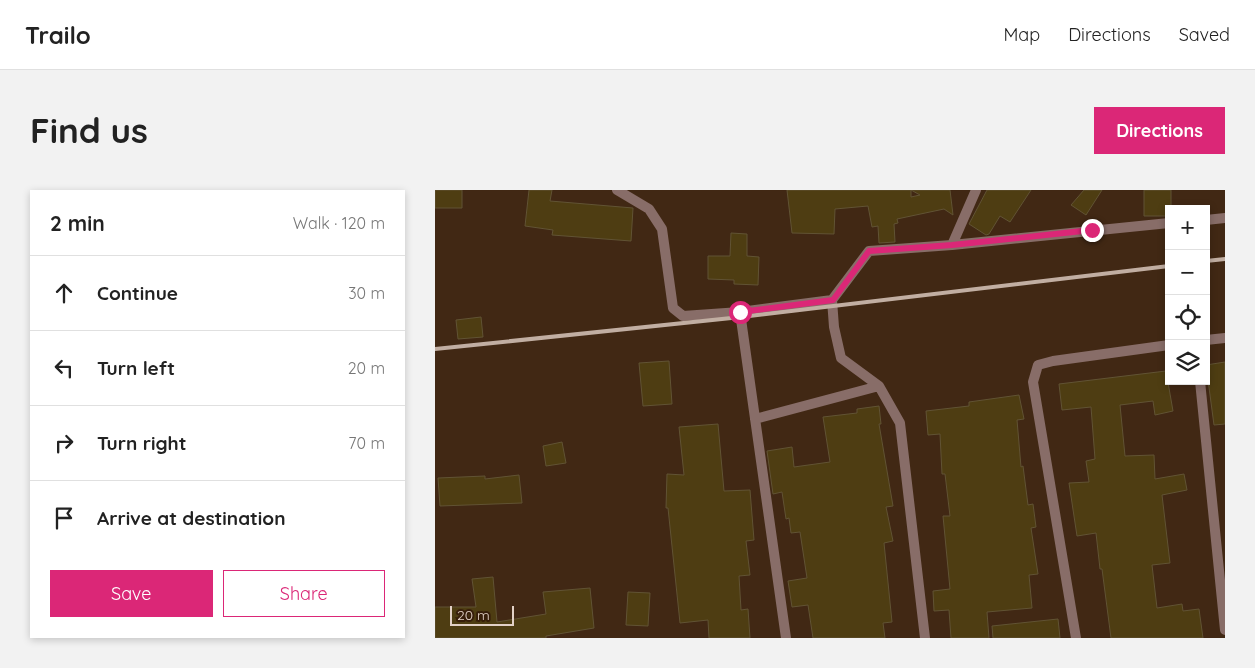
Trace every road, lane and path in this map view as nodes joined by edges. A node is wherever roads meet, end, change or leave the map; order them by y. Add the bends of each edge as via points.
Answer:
1 (617, 190) edge
2 (976, 190) edge
3 (1225, 218) edge
4 (1210, 220) edge
5 (1165, 224) edge
6 (952, 245) junction
7 (833, 300) junction
8 (740, 312) junction
9 (1225, 338) edge
10 (1210, 340) edge
11 (1165, 346) edge
12 (1200, 385) edge
13 (879, 386) junction
14 (755, 419) junction
15 (1225, 630) edge
16 (786, 638) edge
17 (925, 638) edge
18 (1076, 638) edge

1 - 8 street via 649,210 662,230 673,308 683,316
2 - 6 street
3 - 4 street
5 - 6 street
6 - 7 street via 869,251
7 - 8 street
7 - 13 street via 834,327 841,358
8 - 14 street
9 - 10 street
11 - 18 street via 1038,365 1033,382
12 - 15 street
13 - 14 street
13 - 17 street via 900,423
14 - 16 street

